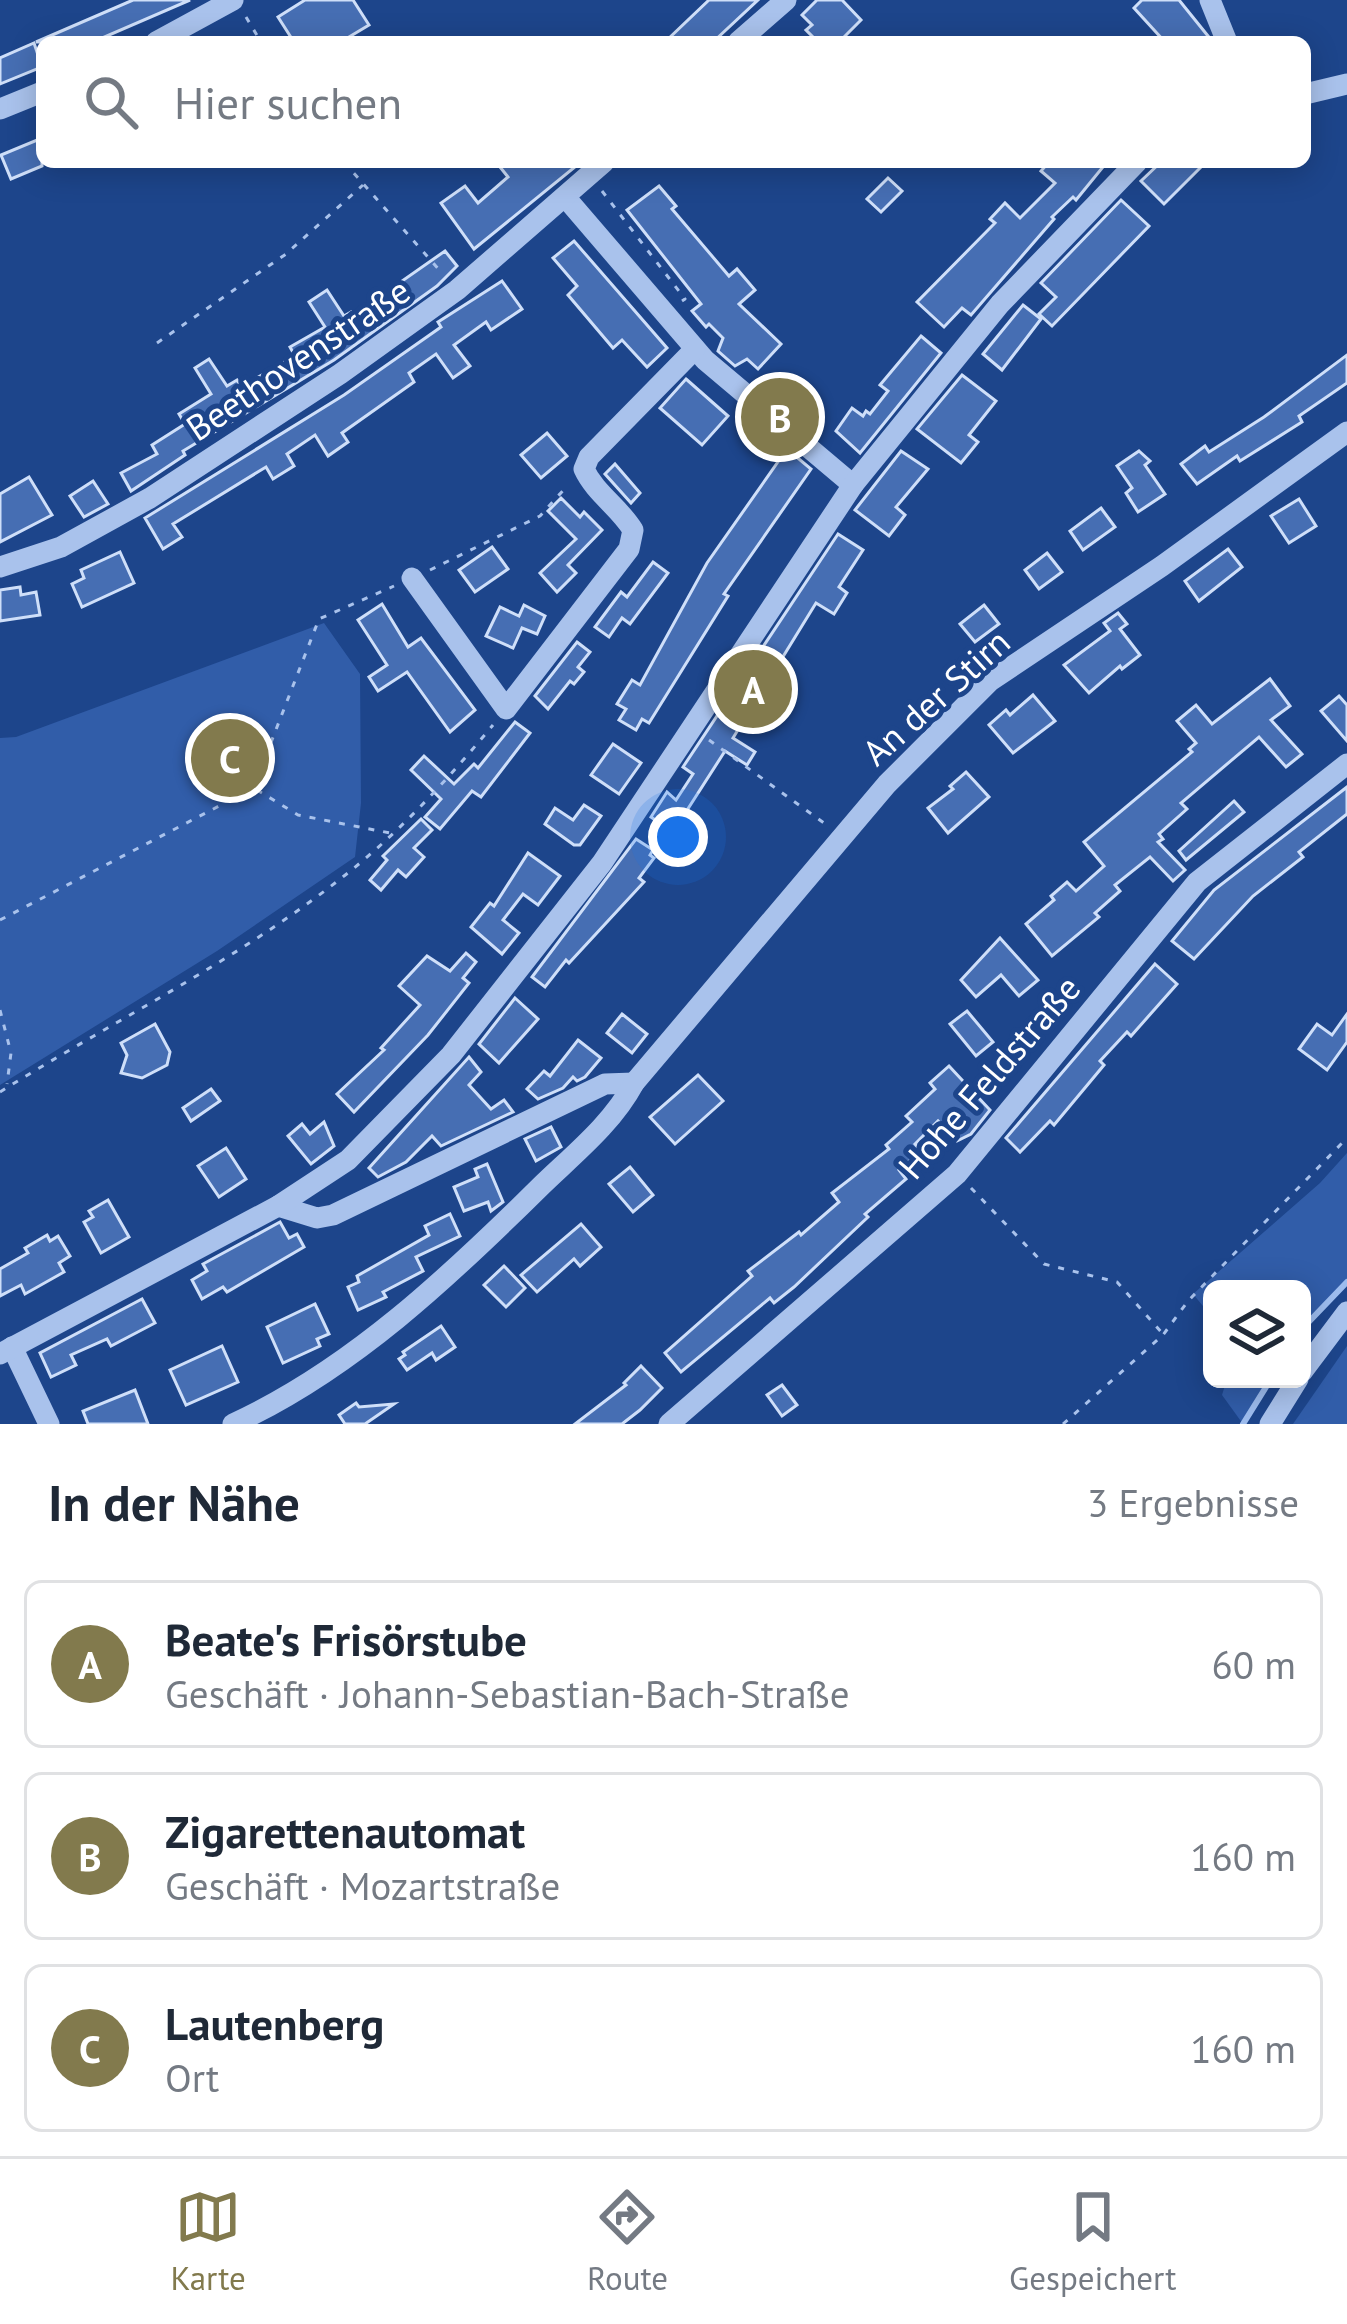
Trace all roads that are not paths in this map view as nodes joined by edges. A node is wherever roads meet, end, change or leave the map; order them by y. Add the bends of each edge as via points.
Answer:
1 (786, 0) edge
2 (1210, 0) edge
3 (239, 7) edge
4 (170, 36) edge
5 (745, 36) edge
6 (1225, 36) edge
7 (1347, 84) edge
8 (1311, 93) edge
9 (36, 95) edge
10 (0, 110) edge
11 (1131, 168) edge
12 (597, 169) edge
13 (566, 198) junction
14 (695, 349) junction
15 (1347, 432) edge
16 (853, 485) junction
17 (0, 567) edge
18 (412, 578) road end
19 (1347, 764) edge
20 (634, 1083) junction
21 (288, 1196) junction
22 (1347, 1312) edge
23 (6, 1351) edge
24 (1311, 1361) edge
25 (1292, 1388) edge
26 (50, 1424) edge
27 (233, 1424) edge
28 (669, 1424) edge
29 (1270, 1424) edge

1 - 5 street
2 - 6 street
3 - 4 street
7 - 8 street
9 - 10 street
11 - 16 street via 1000,304
12 - 13 street, Beethovenstraße
13 - 14 street
13 - 17 street, Beethovenstraße via 457,290 150,498 61,547
14 - 16 street
14 - 18 street via 584,469 634,530 629,549 506,710
15 - 20 street, An der Stirn via 990,682 887,784
16 - 21 street via 602,863 451,1055 348,1160
19 - 28 street, Hohe Feldstraße via 1197,882 957,1174
20 - 21 street via 605,1084 333,1215 317,1218
20 - 27 street, An der Stirn via 613,1116 475,1252 363,1346
21 - 23 street
22 - 24 street
23 - 26 street
25 - 29 street

